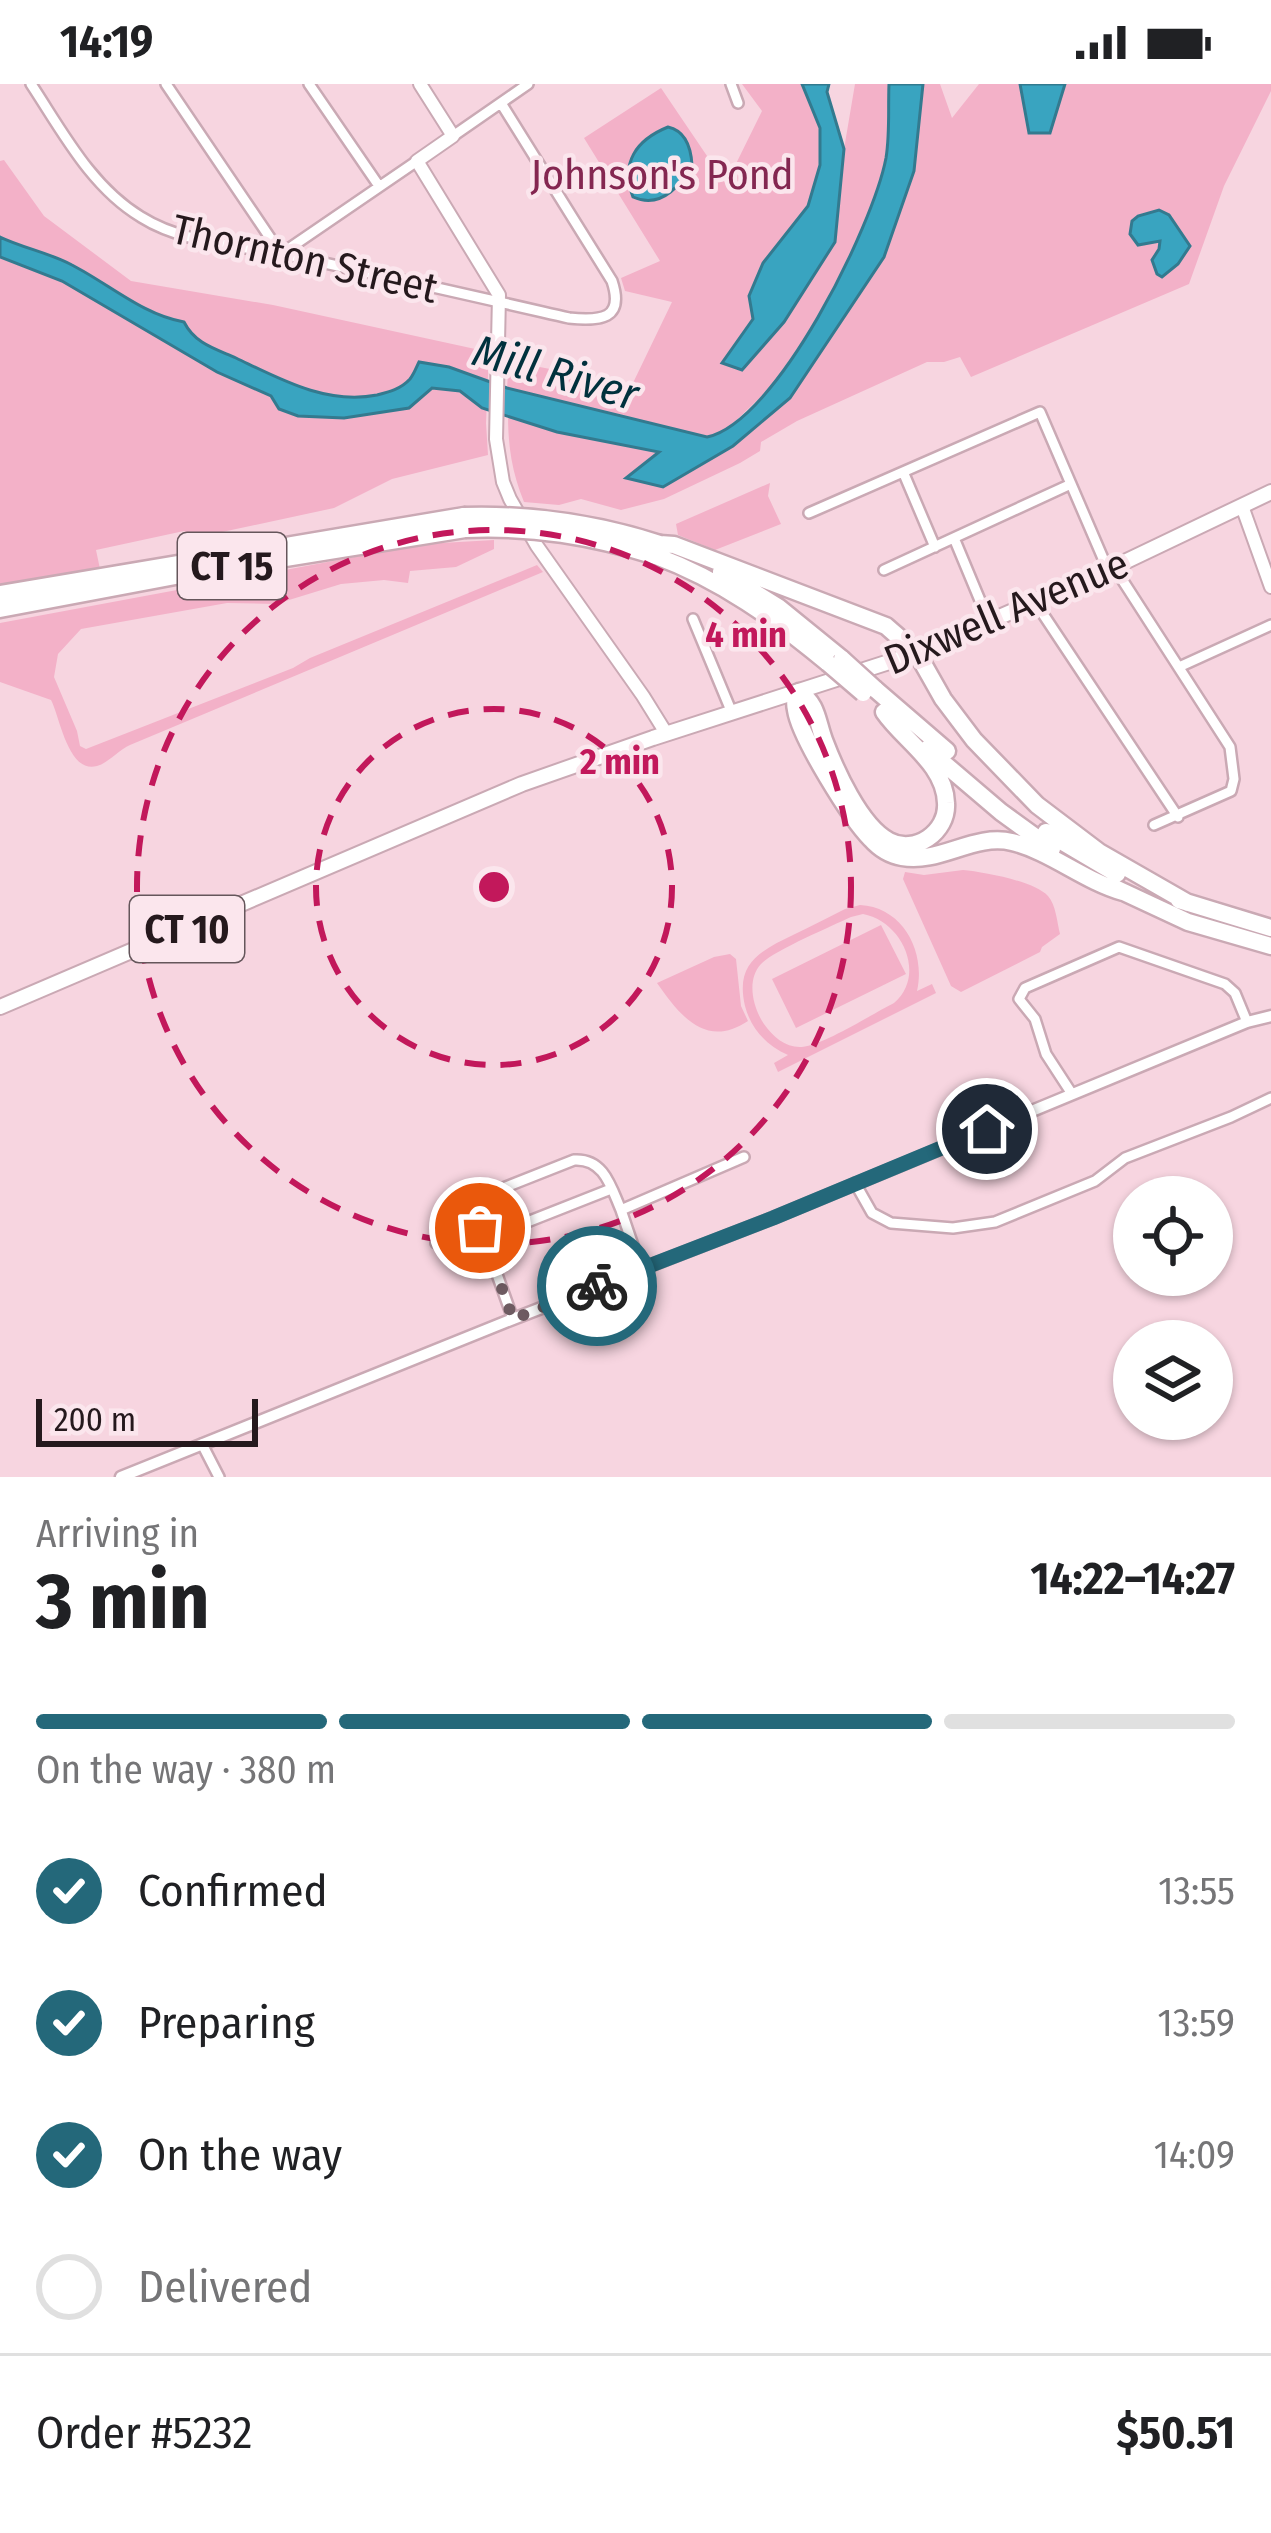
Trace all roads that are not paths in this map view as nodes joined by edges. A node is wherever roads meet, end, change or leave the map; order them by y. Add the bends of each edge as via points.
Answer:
1 (31, 84) edge
2 (166, 84) edge
3 (309, 84) edge
4 (420, 84) edge
5 (528, 84) edge
6 (731, 84) edge
7 (501, 103) junction
8 (738, 103) dead end
9 (453, 136) junction
10 (417, 161) junction
11 (380, 186) junction
12 (281, 254) junction
13 (500, 303) junction
14 (904, 473) junction
15 (1071, 484) junction
16 (1271, 492) edge
17 (1241, 506) junction
18 (809, 513) dead end
19 (465, 522) junction
20 (954, 538) junction
21 (935, 547) junction
22 (658, 550) junction
23 (1111, 569) junction
24 (884, 571) dead end
25 (1271, 587) edge
26 (0, 594) edge
27 (1035, 602) junction
28 (0, 610) edge
29 (693, 619) dead end
30 (989, 622) junction
31 (1271, 625) edge
32 (916, 653) junction
33 (1179, 667) junction
34 (869, 691) junction
35 (799, 692) junction
36 (884, 712) junction
37 (732, 713) junction
38 (666, 734) junction
39 (1178, 817) junction
40 (1154, 825) dead end
41 (1123, 892) junction
42 (1188, 903) junction
43 (1271, 928) edge
44 (1271, 946) edge
45 (0, 1007) edge
46 (1271, 1016) edge
47 (1247, 1022) junction
48 (1072, 1094) junction
49 (1271, 1098) edge
50 (744, 1156) dead end
51 (855, 1183) junction
52 (611, 1189) junction
53 (621, 1210) junction
54 (482, 1233) junction
55 (436, 1243) dead end
56 (641, 1269) junction
57 (513, 1319) junction
58 (202, 1444) junction
59 (121, 1477) edge
60 (219, 1477) edge

1 - 12 street, Thornton Street via 81,160 140,217 187,236
2 - 12 street
3 - 11 street
4 - 9 main road
5 - 7 street
6 - 8 street
7 - 9 street
7 - 13 street, Thornton Street via 617,297 607,317 593,321
9 - 10 main road
10 - 11 street
10 - 13 main road
11 - 12 street
12 - 13 street, Thornton Street
13 - 38 main road via 496,439 503,482 537,547
14 - 15 street via 1040,412
14 - 18 street
14 - 21 street
15 - 20 street
15 - 23 street
16 - 17 main road, Dixwell Avenue / CT 10
17 - 23 main road, Dixwell Avenue / CT 10
17 - 25 main road
19 - 22 highway, CT 15, bridge via 567,520 617,530
19 - 26 highway, CT 15
19 - 28 highway, CT 15
20 - 21 street
20 - 30 street
21 - 24 street
22 - 32 highway via 674,545 873,619
22 - 34 highway, CT 15, bridge via 752,604
23 - 27 main road, Dixwell Avenue / CT 10
23 - 33 street
27 - 30 main road, Dixwell Avenue / CT 10
27 - 39 street
29 - 37 street
30 - 32 main road, Dixwell Avenue / CT 10
31 - 33 street
32 - 35 main road, Dixwell Avenue / CT 10
32 - 42 highway via 974,740 1037,806
33 - 39 street via 1230,747 1234,779 1231,790
34 - 36 highway, CT 15
34 - 42 highway, CT 15 via 1057,840
35 - 36 highway via 812,703 836,767 870,824 884,839 918,844 945,819 947,801 928,761
35 - 37 main road, Dixwell Avenue / CT 10
35 - 41 highway via 795,710 817,755 859,825 888,853 924,857 1012,842
36 - 41 highway, CT 15 via 1048,848
37 - 38 main road, Dixwell Avenue / CT 10
38 - 45 main road, Dixwell Avenue / CT 10 via 472,803
39 - 40 street
41 - 44 highway, CT 15
42 - 43 highway, CT 15
46 - 47 street
47 - 48 street
47 - 48 street via 1231,988 1119,946 1025,988 1019,999
48 - 51 street
49 - 51 street via 995,1222 891,1222 872,1214
50 - 53 street
51 - 56 street
52 - 53 street
52 - 54 street
52 - 54 street via 597,1166 574,1160 488,1194
53 - 56 street
54 - 55 street
54 - 57 street
56 - 57 street
57 - 58 street
58 - 59 street
58 - 60 street

